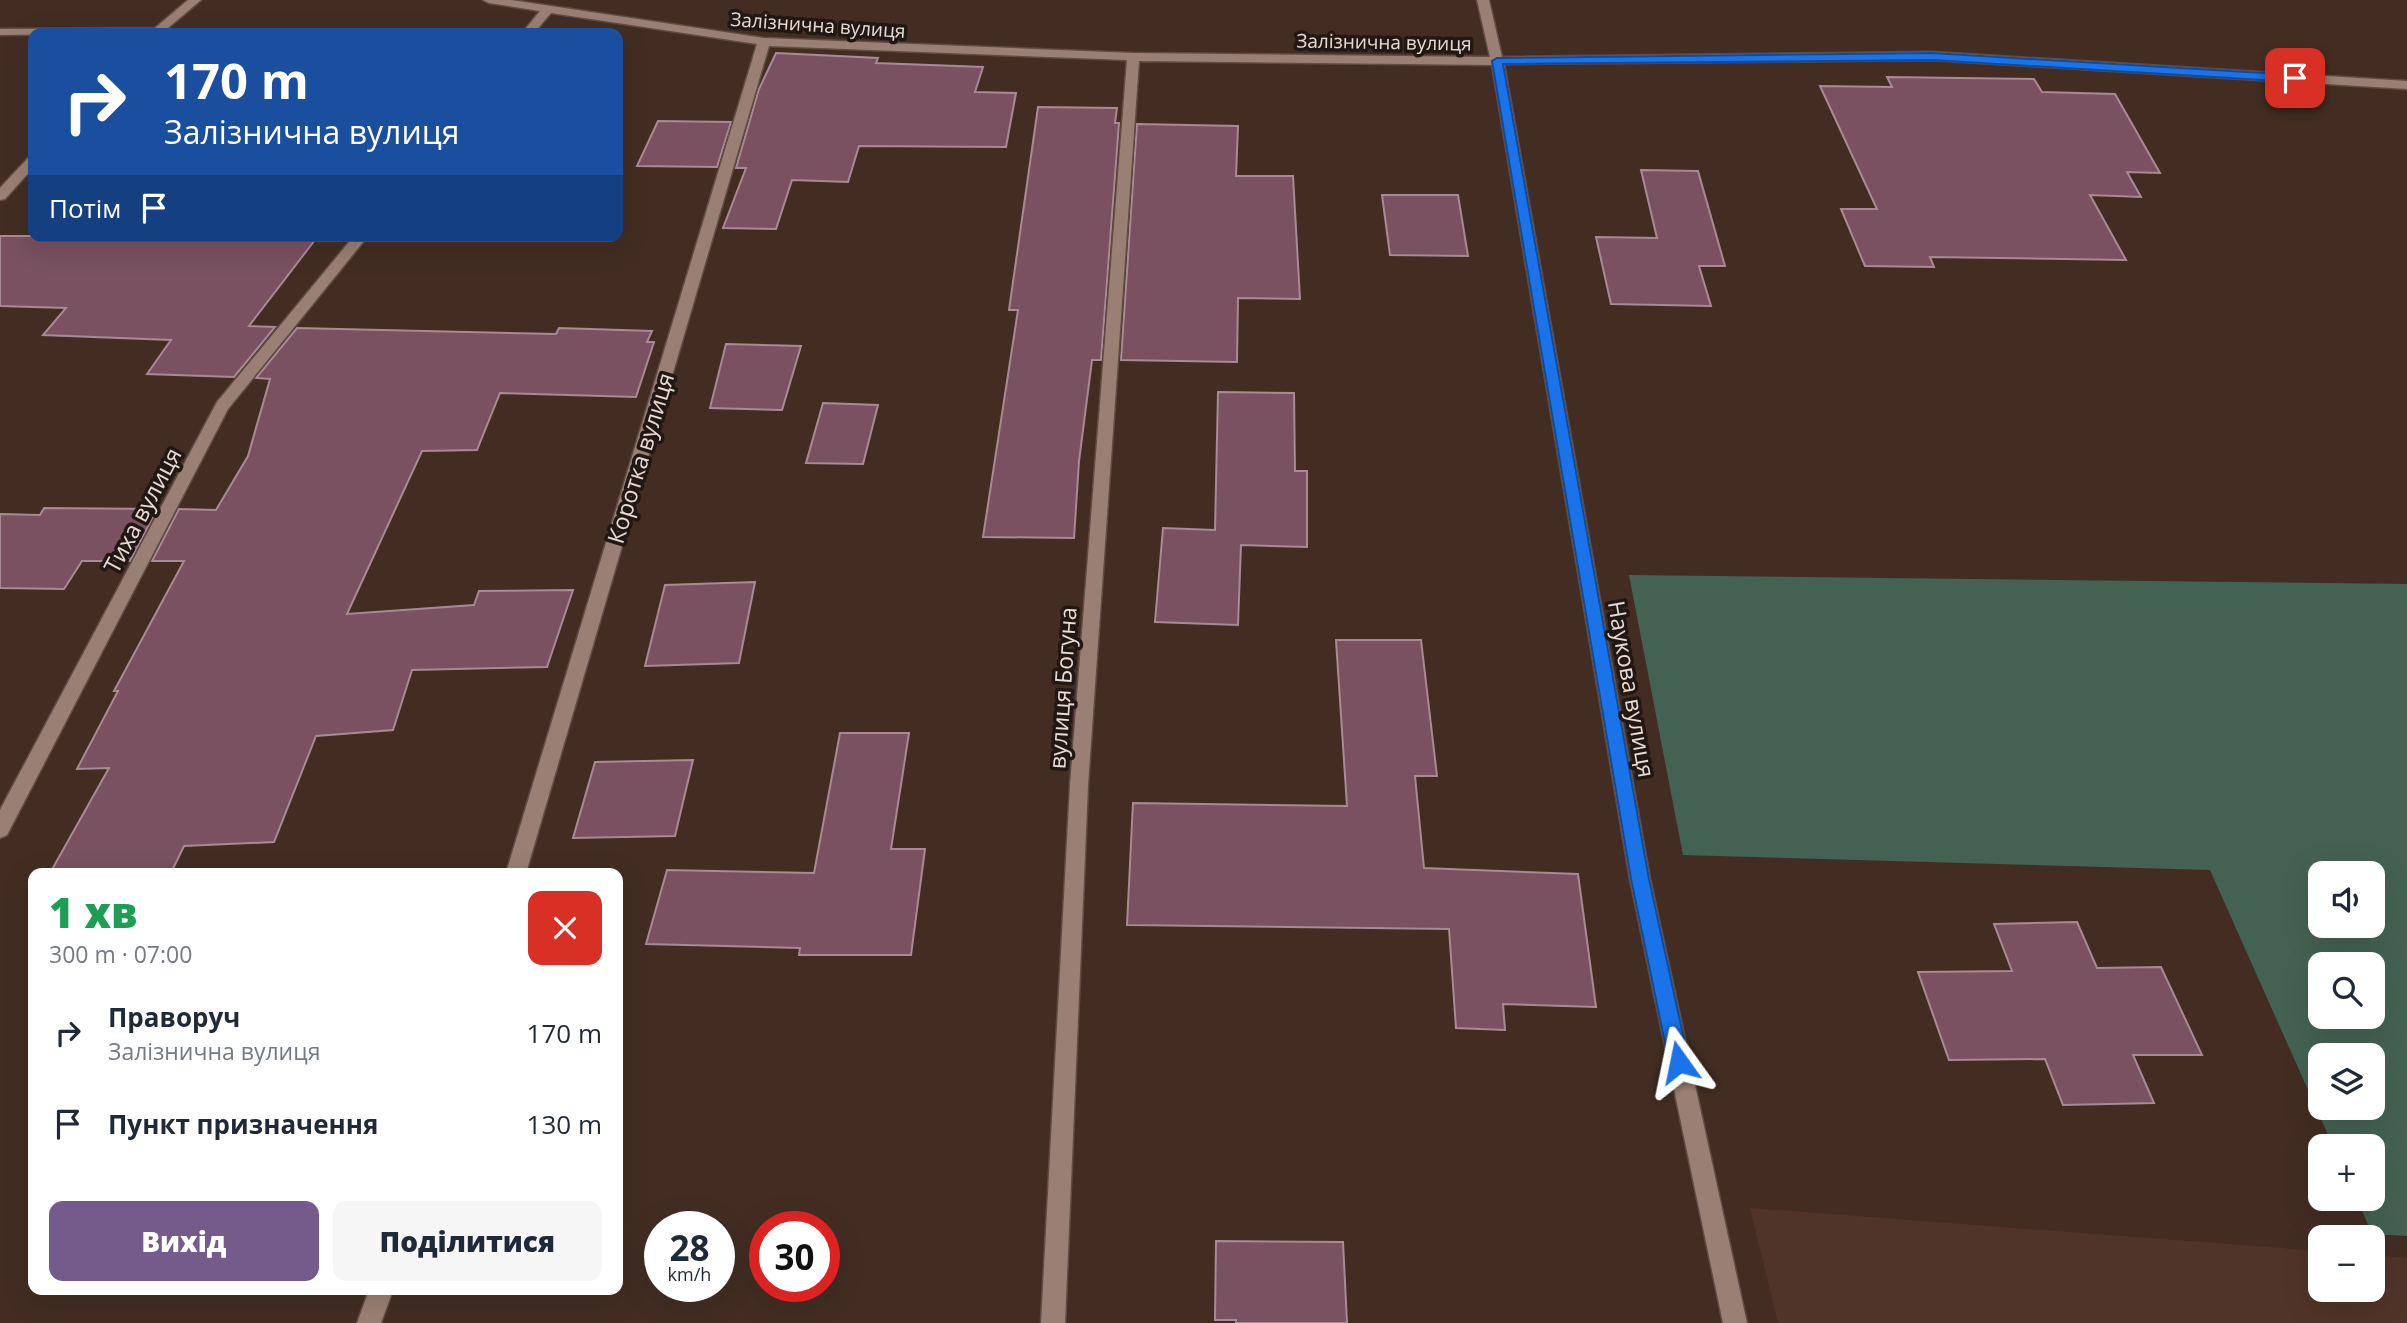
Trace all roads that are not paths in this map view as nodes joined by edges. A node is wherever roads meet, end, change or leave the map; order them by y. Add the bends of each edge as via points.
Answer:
1 (195, 0) edge
2 (489, 0) edge
3 (1483, 0) edge
4 (547, 10) junction
5 (161, 28) edge
6 (532, 28) edge
7 (0, 32) edge
8 (28, 32) edge
9 (764, 42) junction
10 (1133, 57) junction
11 (1497, 61) junction
12 (2407, 85) edge
13 (28, 166) edge
14 (0, 196) edge
15 (356, 242) edge
16 (0, 829) edge
17 (517, 868) edge
18 (379, 1295) edge
19 (369, 1323) edge
20 (1053, 1323) edge
21 (1735, 1323) edge

1 - 5 street
2 - 4 street, Залізнична вулиця
3 - 11 street, Наукова вулиця
4 - 6 street
4 - 9 street, Залізнична вулиця
7 - 8 street
9 - 10 street, Залізнична вулиця
9 - 17 street, Коротка вулиця
10 - 11 street, Залізнична вулиця
10 - 20 street, вулиця Богуна via 1079,785
11 - 12 street, Залізнична вулиця via 1932,56
11 - 21 street, Наукова вулиця via 1640,879
13 - 14 street
15 - 16 street, Тиха вулиця via 222,406
18 - 19 street

